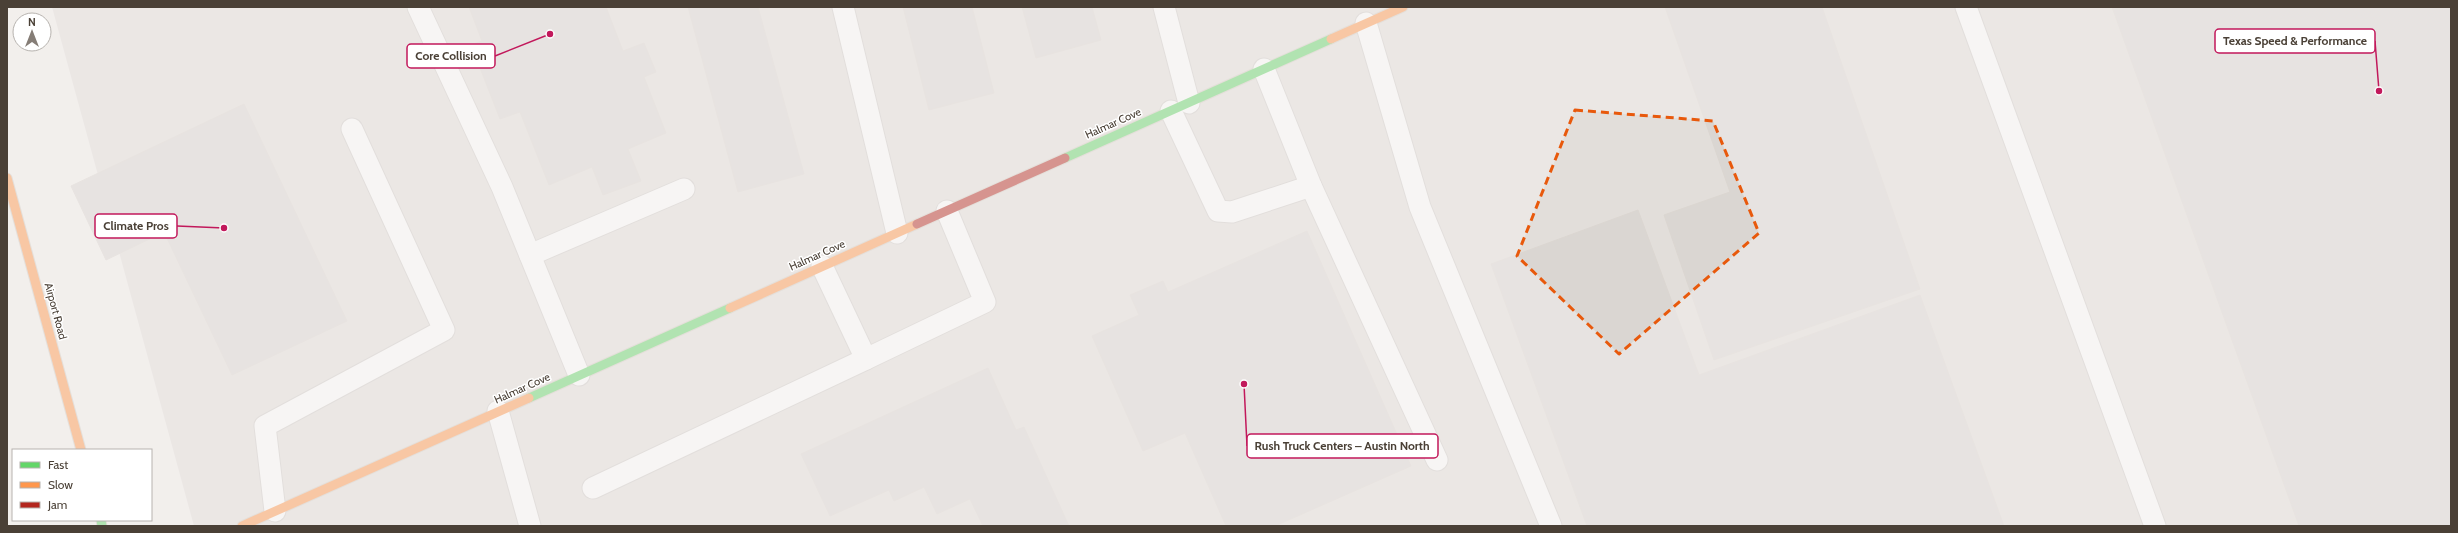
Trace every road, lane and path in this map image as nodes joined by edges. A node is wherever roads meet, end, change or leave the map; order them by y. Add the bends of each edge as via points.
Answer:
1 (418, 7) edge
2 (843, 7) edge
3 (1164, 7) edge
4 (1403, 7) edge
5 (1966, 7) edge
6 (1366, 24) junction
7 (1264, 69) junction
8 (1180, 107) junction
9 (352, 129) dead end
10 (7, 178) edge
11 (1312, 186) junction
12 (684, 188) dead end
13 (946, 211) junction
14 (897, 233) junction
15 (530, 254) junction
16 (822, 266) junction
17 (866, 359) junction
18 (579, 375) junction
19 (498, 411) junction
20 (82, 449) edge
21 (1437, 460) dead end
22 (593, 488) dead end
23 (275, 511) junction
24 (242, 526) edge
25 (530, 526) edge
26 (1551, 526) edge
27 (2155, 526) edge

1 - 15 lane via 502,187
2 - 14 lane
3 - 8 lane
4 - 6 street, Halmar Cove
5 - 27 lane
6 - 7 street, Halmar Cove
6 - 26 lane via 1420,207
7 - 8 street, Halmar Cove
7 - 11 lane
8 - 11 lane via 1218,211 1232,212
8 - 13 street, Halmar Cove
9 - 23 lane via 444,330 265,426
10 - 20 street, Airport Road
11 - 21 lane
12 - 15 lane
13 - 14 street, Halmar Cove
13 - 17 lane via 985,302
14 - 16 street, Halmar Cove
15 - 18 lane
16 - 17 lane
16 - 18 street, Halmar Cove
17 - 22 lane
18 - 19 street, Halmar Cove
19 - 23 street, Halmar Cove
19 - 25 lane
23 - 24 street, Halmar Cove

